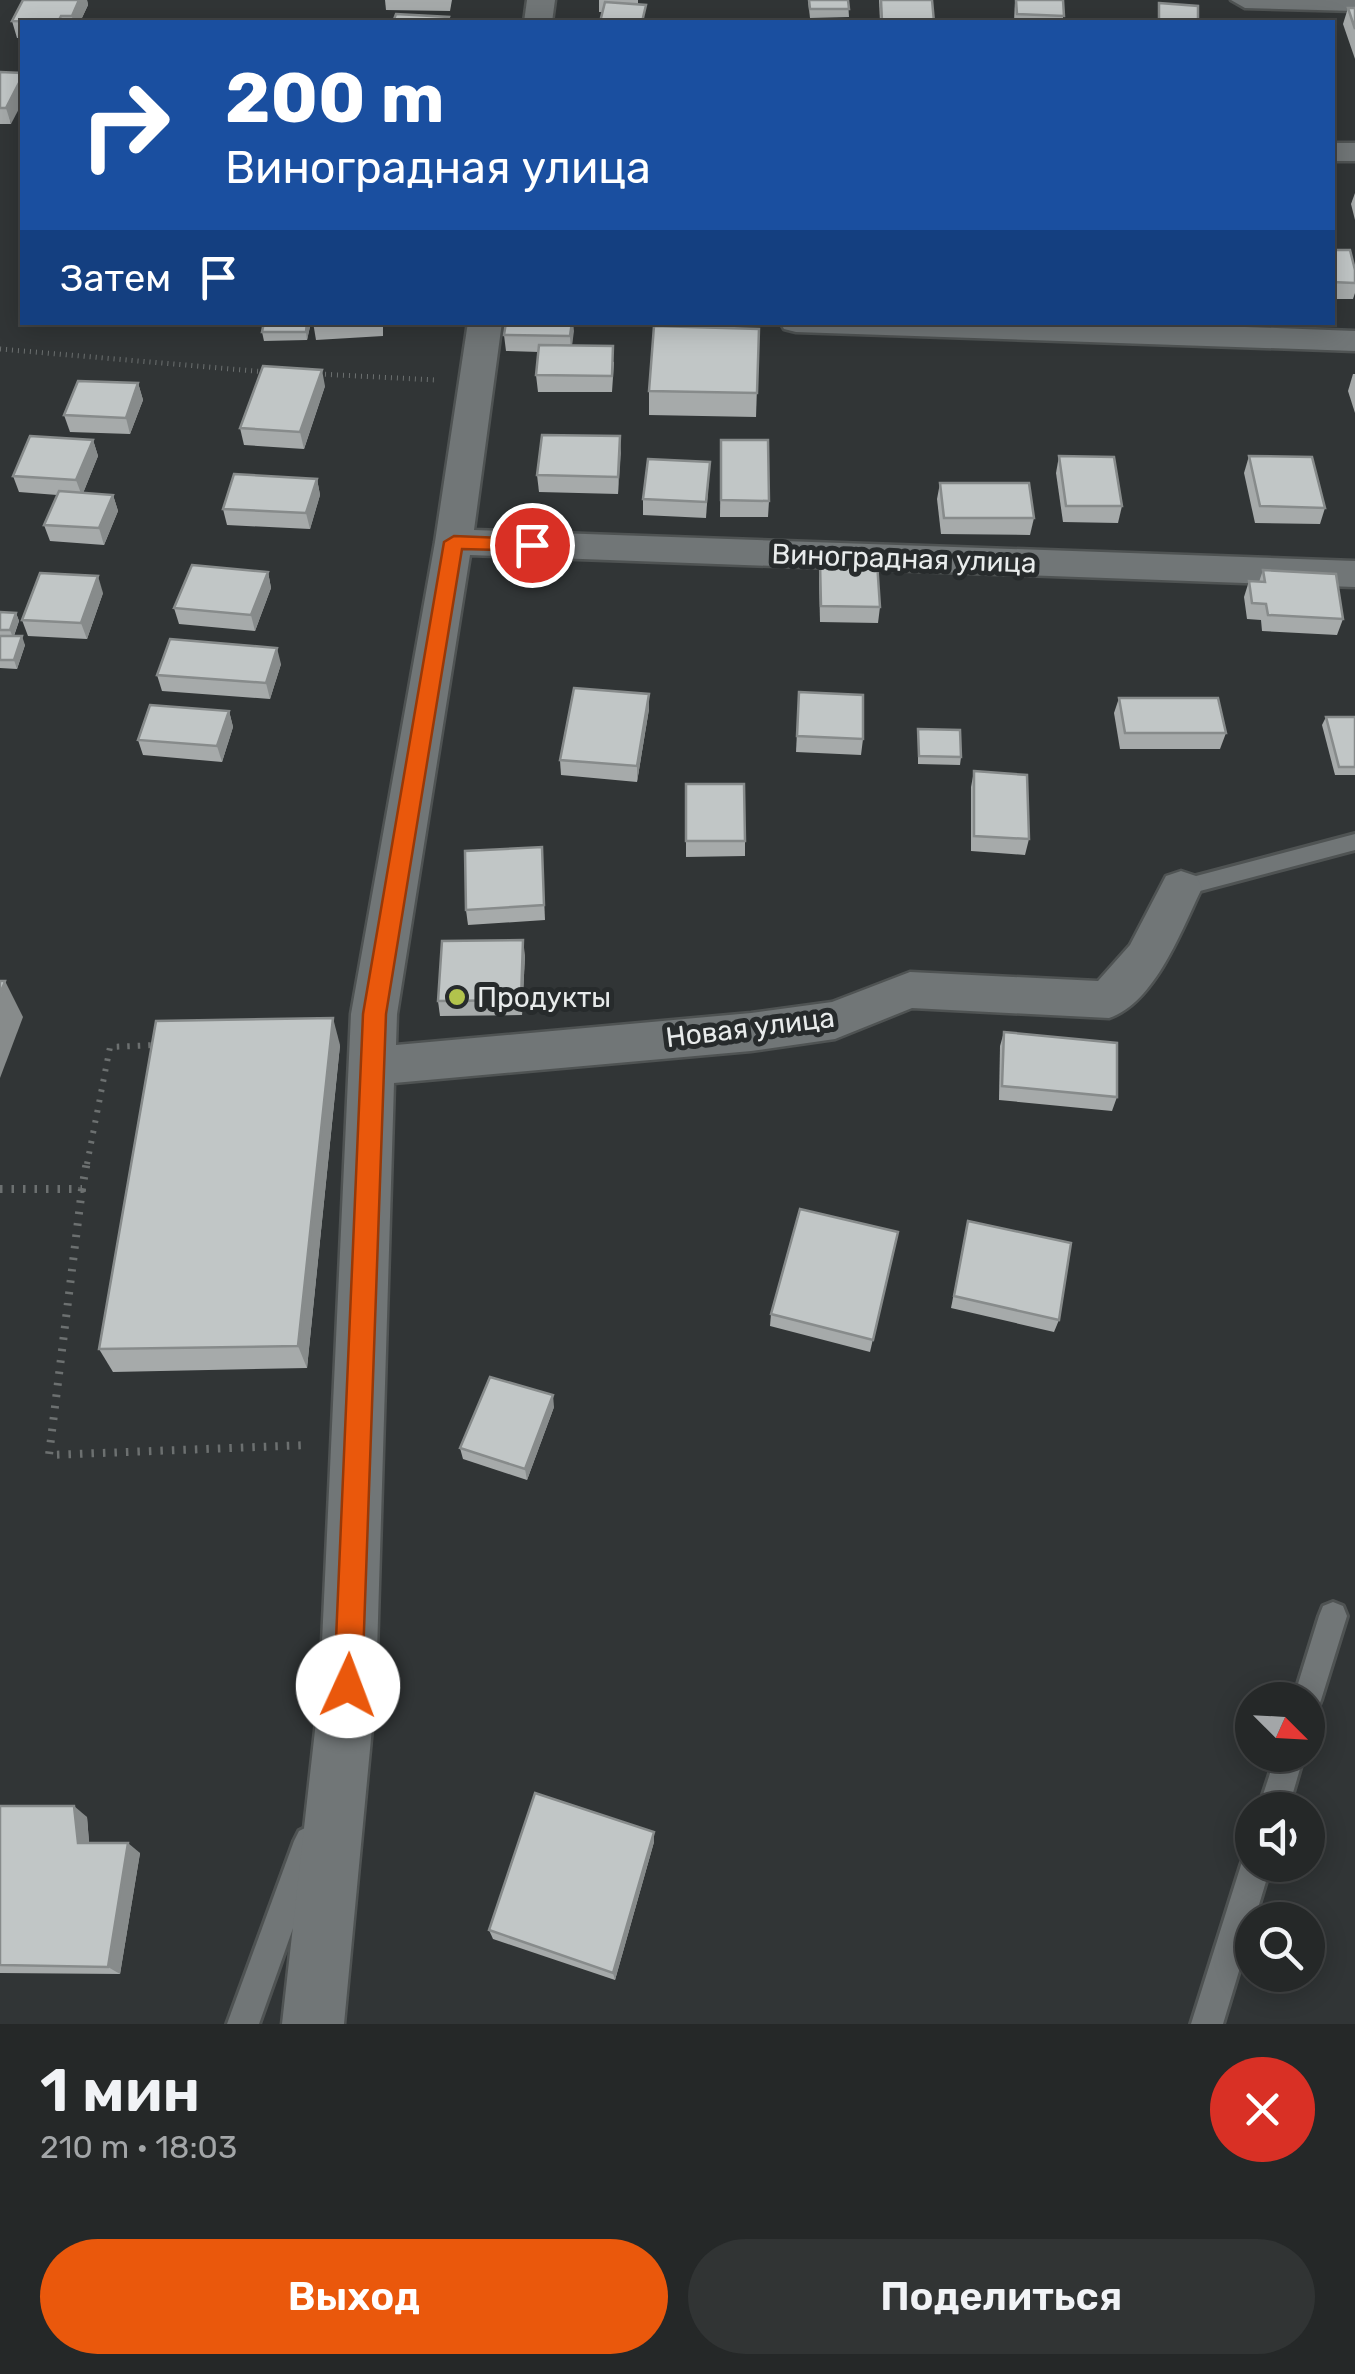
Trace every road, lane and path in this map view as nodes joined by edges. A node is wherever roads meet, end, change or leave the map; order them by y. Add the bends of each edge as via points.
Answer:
1 (1245, 0) edge
2 (1355, 3) edge
3 (485, 325) edge
4 (884, 325) edge
5 (1355, 341) edge
6 (0, 349) edge
7 (280, 372) edge
8 (316, 374) edge
9 (477, 383) junction
10 (454, 542) junction
11 (1355, 574) edge
12 (1355, 842) edge
13 (1181, 888) joint
14 (168, 1045) edge
15 (374, 1066) junction
16 (0, 1188) edge
17 (82, 1189) junction
18 (323, 1445) dead end
19 (1333, 1616) dead end
20 (1313, 1682) edge
21 (341, 1754) junction
22 (1251, 1882) edge
23 (244, 2024) edge
24 (313, 2024) edge
25 (1207, 2024) edge

1 - 2 street
3 - 9 street
4 - 5 street
6 - 7 path
8 - 9 path
9 - 10 street
10 - 11 street, Виноградная улица
10 - 15 street via 374,1014
12 - 13 lane
13 - 15 street, Новая улица via 1146,957 1110,1000 910,990 835,1020 751,1032
14 - 17 path via 110,1047
15 - 21 street
16 - 17 path
17 - 18 path via 49,1456
19 - 20 lane
21 - 23 lane
21 - 24 street
22 - 25 lane

